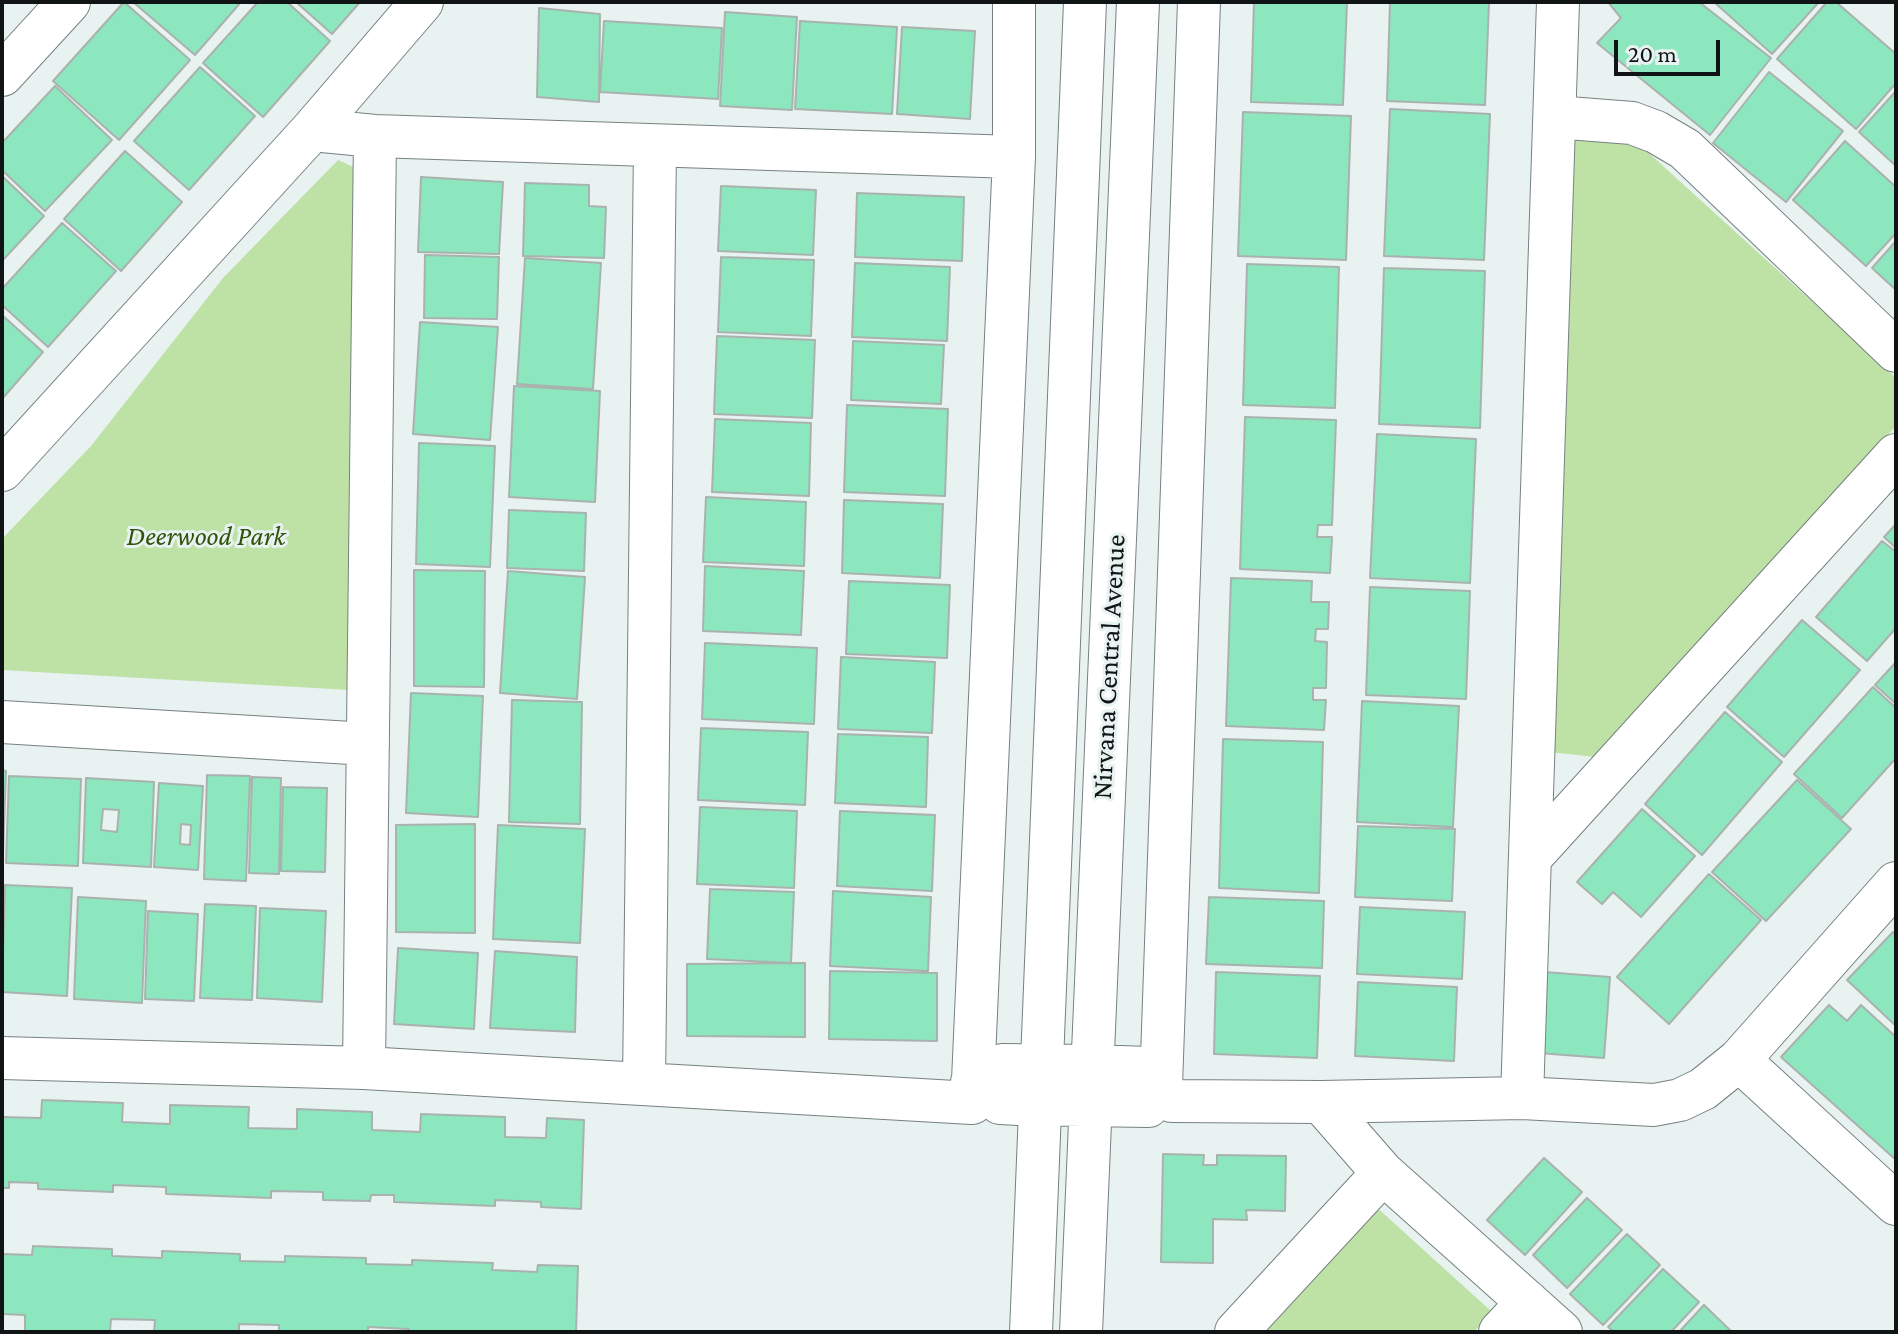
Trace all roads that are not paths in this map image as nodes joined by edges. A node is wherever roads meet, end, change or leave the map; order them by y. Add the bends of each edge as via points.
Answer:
1 (69, 2) edge
2 (422, 2) edge
3 (1014, 2) edge
4 (1085, 2) edge
5 (1138, 2) edge
6 (1199, 2) edge
7 (1558, 2) edge
8 (2, 75) edge
9 (1555, 117) junction
10 (312, 130) junction
11 (375, 136) junction
12 (655, 146) junction
13 (1014, 157) junction
14 (1896, 351) edge
15 (1896, 455) edge
16 (2, 470) edge
17 (2, 722) edge
18 (368, 744) junction
19 (1530, 858) junction
20 (1896, 883) edge
21 (2, 1058) edge
22 (1739, 1060) junction
23 (364, 1068) junction
24 (972, 1082) junction
25 (644, 1083) junction
26 (1041, 1084) junction
27 (1091, 1085) junction
28 (1161, 1086) junction
29 (1522, 1098) junction
30 (1321, 1102) junction
31 (1383, 1173) junction
32 (1896, 1204) edge
33 (1514, 1317) edge
34 (1031, 1332) edge
35 (1081, 1332) edge
36 (1236, 1332) edge
37 (1561, 1332) edge

1 - 8 street
2 - 10 street
3 - 13 street
4 - 26 street, Nirvana Central Avenue
5 - 27 street, Nirvana Central Avenue
6 - 28 street
7 - 9 street
9 - 14 street via 1632,123 1685,149
9 - 19 street
10 - 11 street
10 - 16 street
11 - 12 street
11 - 18 street
12 - 13 street
12 - 25 street
13 - 24 street
15 - 19 street
17 - 18 street
18 - 23 street
19 - 29 street
20 - 22 street
21 - 23 street
22 - 29 street via 1703,1089 1654,1105
22 - 32 street
23 - 25 street
24 - 25 street via 972,1103
24 - 26 street via 1002,1065
26 - 27 street
26 - 34 street, Nirvana Central Avenue
27 - 28 street via 1148,1106
27 - 35 street, Nirvana Central Avenue
28 - 30 street via 1172,1101
29 - 30 street
30 - 31 street
31 - 33 street
31 - 36 street
33 - 37 street

